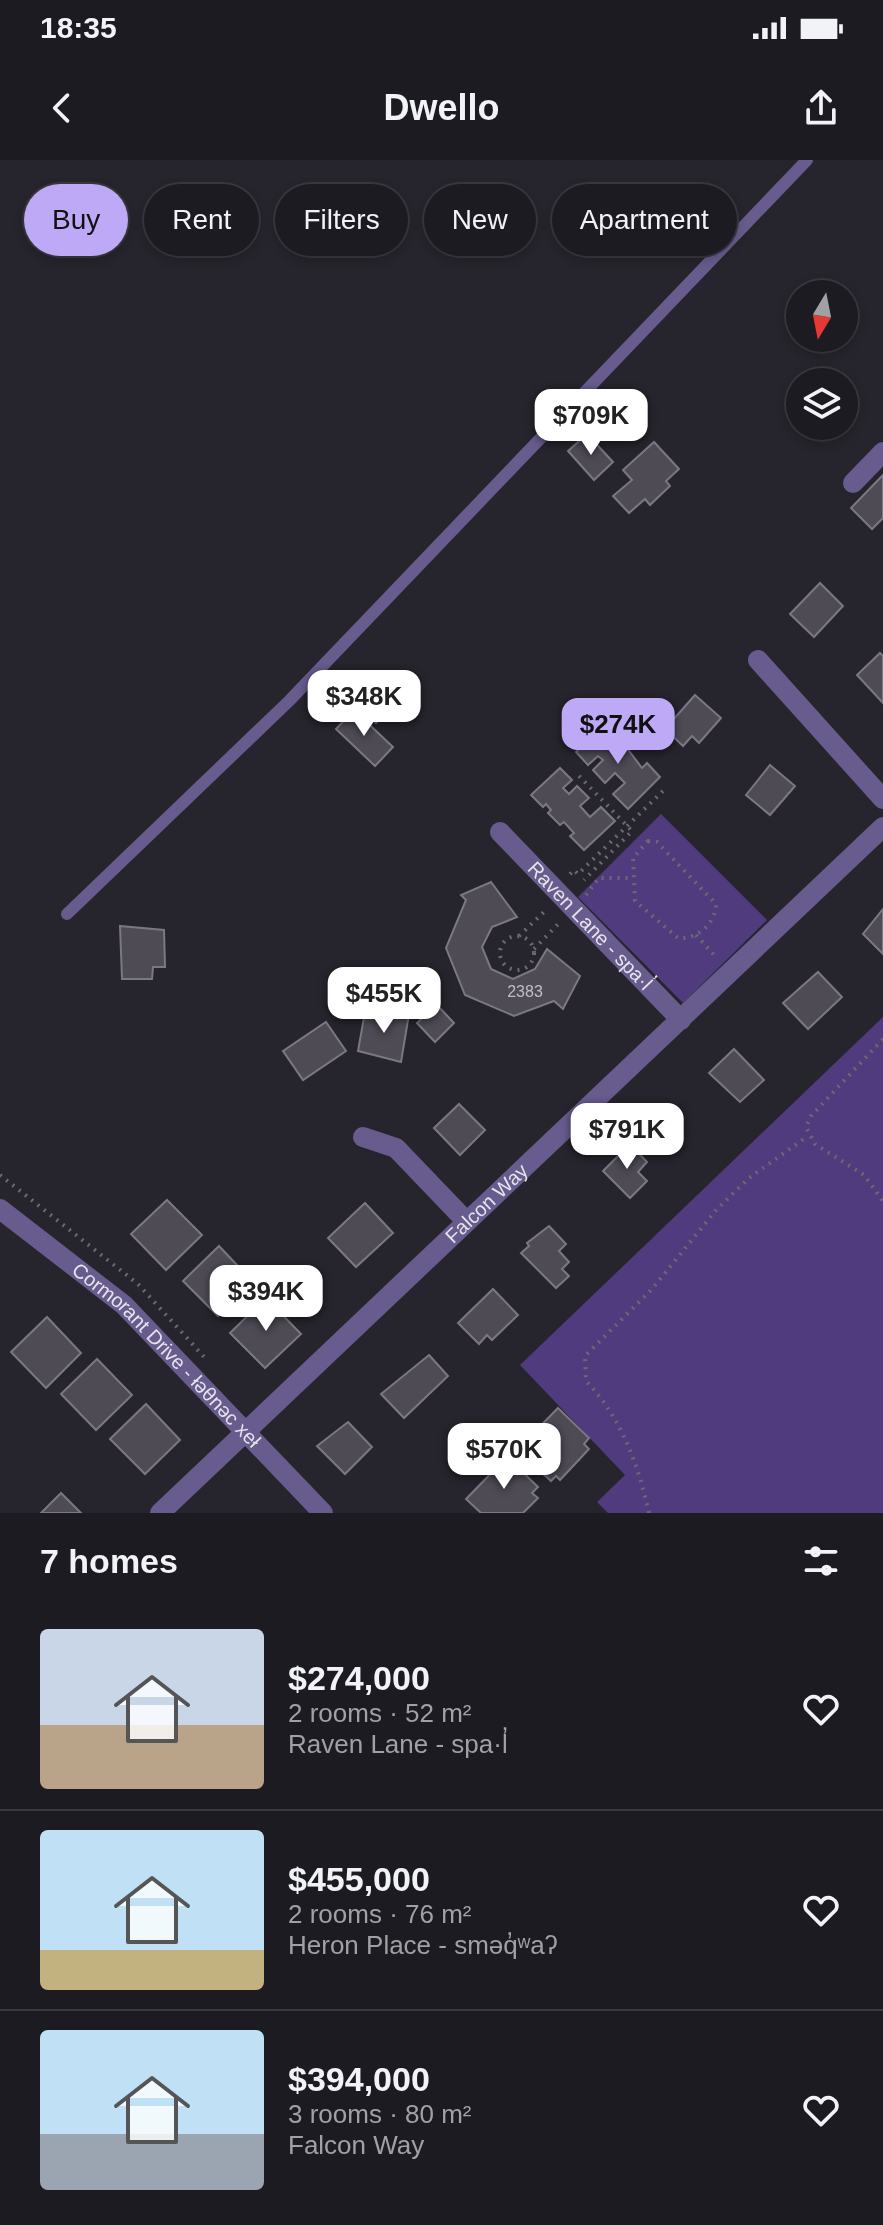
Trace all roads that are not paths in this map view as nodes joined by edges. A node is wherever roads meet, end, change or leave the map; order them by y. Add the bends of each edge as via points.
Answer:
1 (807, 160) edge
2 (883, 452) edge
3 (853, 483) dead end
4 (758, 660) dead end
5 (883, 799) edge
6 (883, 827) edge
7 (500, 832) dead end
8 (67, 914) dead end
9 (681, 1020) junction
10 (363, 1137) dead end
11 (0, 1209) edge
12 (466, 1221) junction
13 (245, 1433) junction
14 (160, 1513) edge
15 (323, 1513) edge

1 - 8 lane via 289,701
2 - 3 street
4 - 5 street
6 - 9 street, Falcon Way
7 - 9 street, Raven Lane - spa·l̓
9 - 12 street, Falcon Way
10 - 12 street via 396,1148
11 - 13 street, Cormorant Drive - łəθnəc xeł via 124,1305
12 - 13 street, Falcon Way
13 - 14 street, Falcon Way
13 - 15 street, Cormorant Drive - łəθnəc xeł

